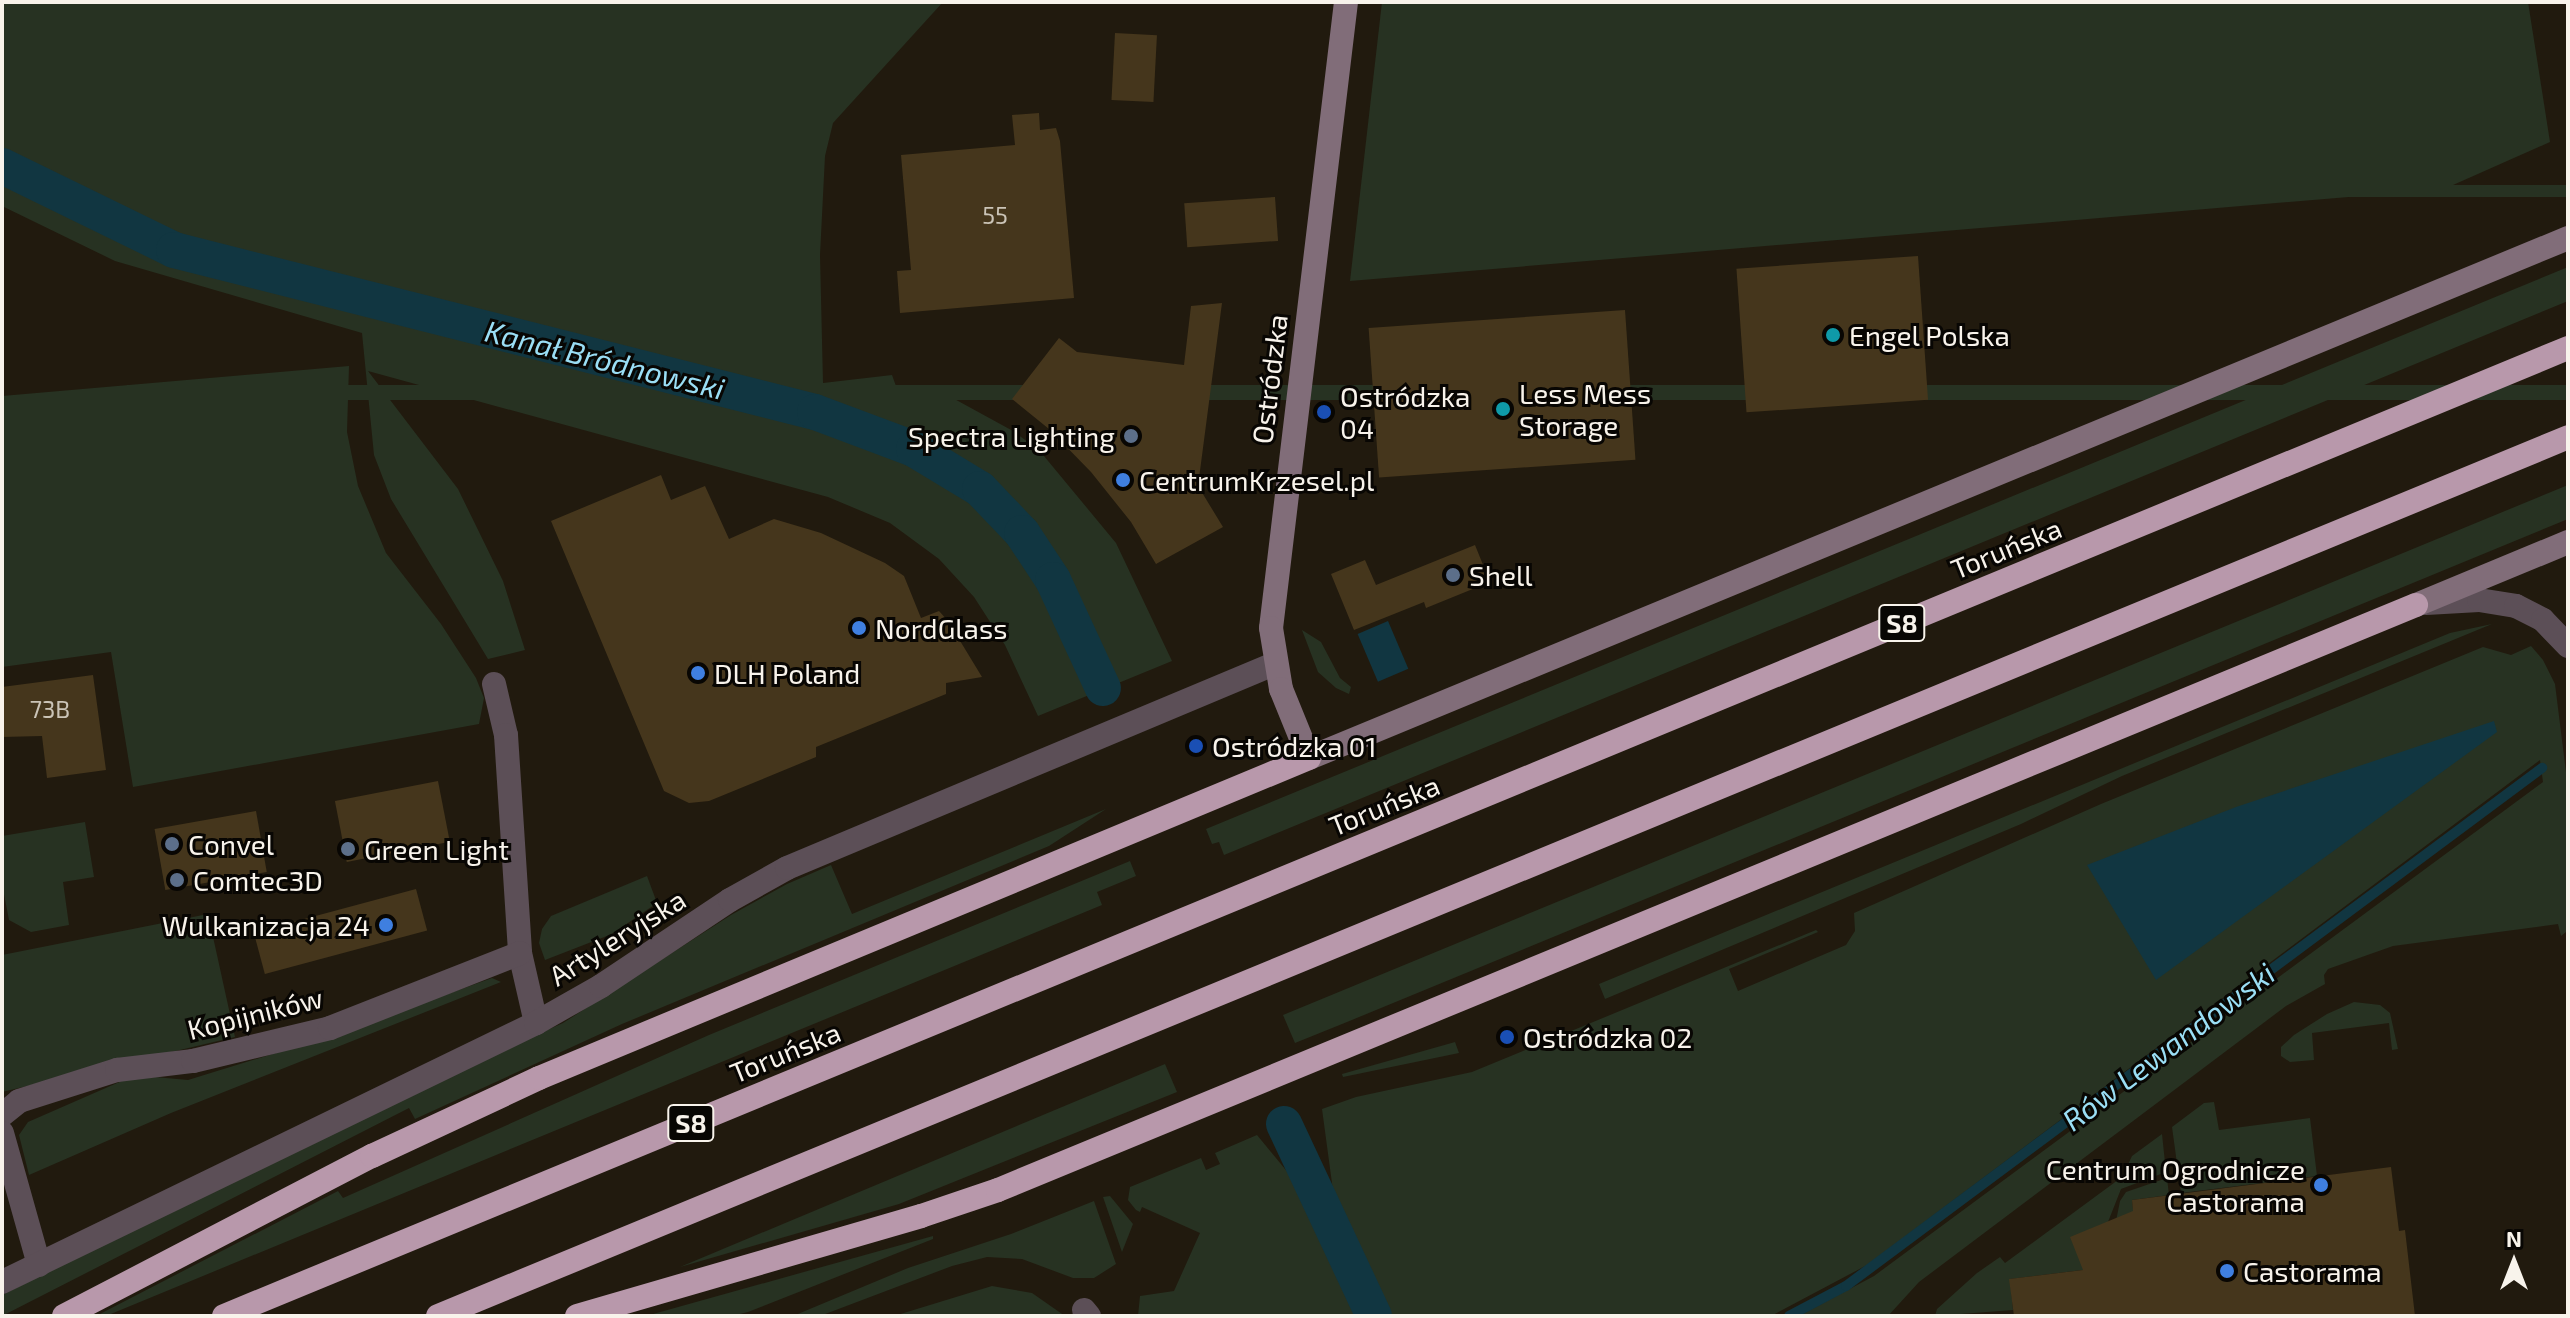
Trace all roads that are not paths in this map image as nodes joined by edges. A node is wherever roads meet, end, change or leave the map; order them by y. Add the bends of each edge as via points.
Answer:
1 (1346, 2) edge
2 (2568, 238) edge
3 (2568, 348) edge
4 (2568, 437) edge
5 (2568, 542) edge
6 (2416, 605) junction
7 (2568, 646) edge
8 (1274, 664) junction
9 (494, 684) dead end
10 (1309, 758) junction
11 (520, 953) junction
12 (536, 1023) junction
13 (2, 1115) edge
14 (2, 1133) edge
15 (39, 1265) junction
16 (2, 1282) edge
17 (64, 1316) edge
18 (224, 1316) edge
19 (438, 1316) edge
20 (577, 1316) edge

1 - 8 street, Ostródzka via 1275,587
2 - 10 street
3 - 18 highway, Toruńska / S8
4 - 19 highway
5 - 6 street
6 - 7 street via 2463,600 2516,606 2543,620
6 - 20 highway via 947,1208
8 - 10 street, Ostródzka
8 - 12 street, Artyleryjska via 772,875
9 - 11 street via 506,735
10 - 17 highway via 442,1121
11 - 12 street
11 - 13 street, Kopijników via 330,1028 193,1061 117,1070 19,1101
12 - 15 street, Artyleryjska
14 - 15 street
15 - 16 street, Artyleryjska

